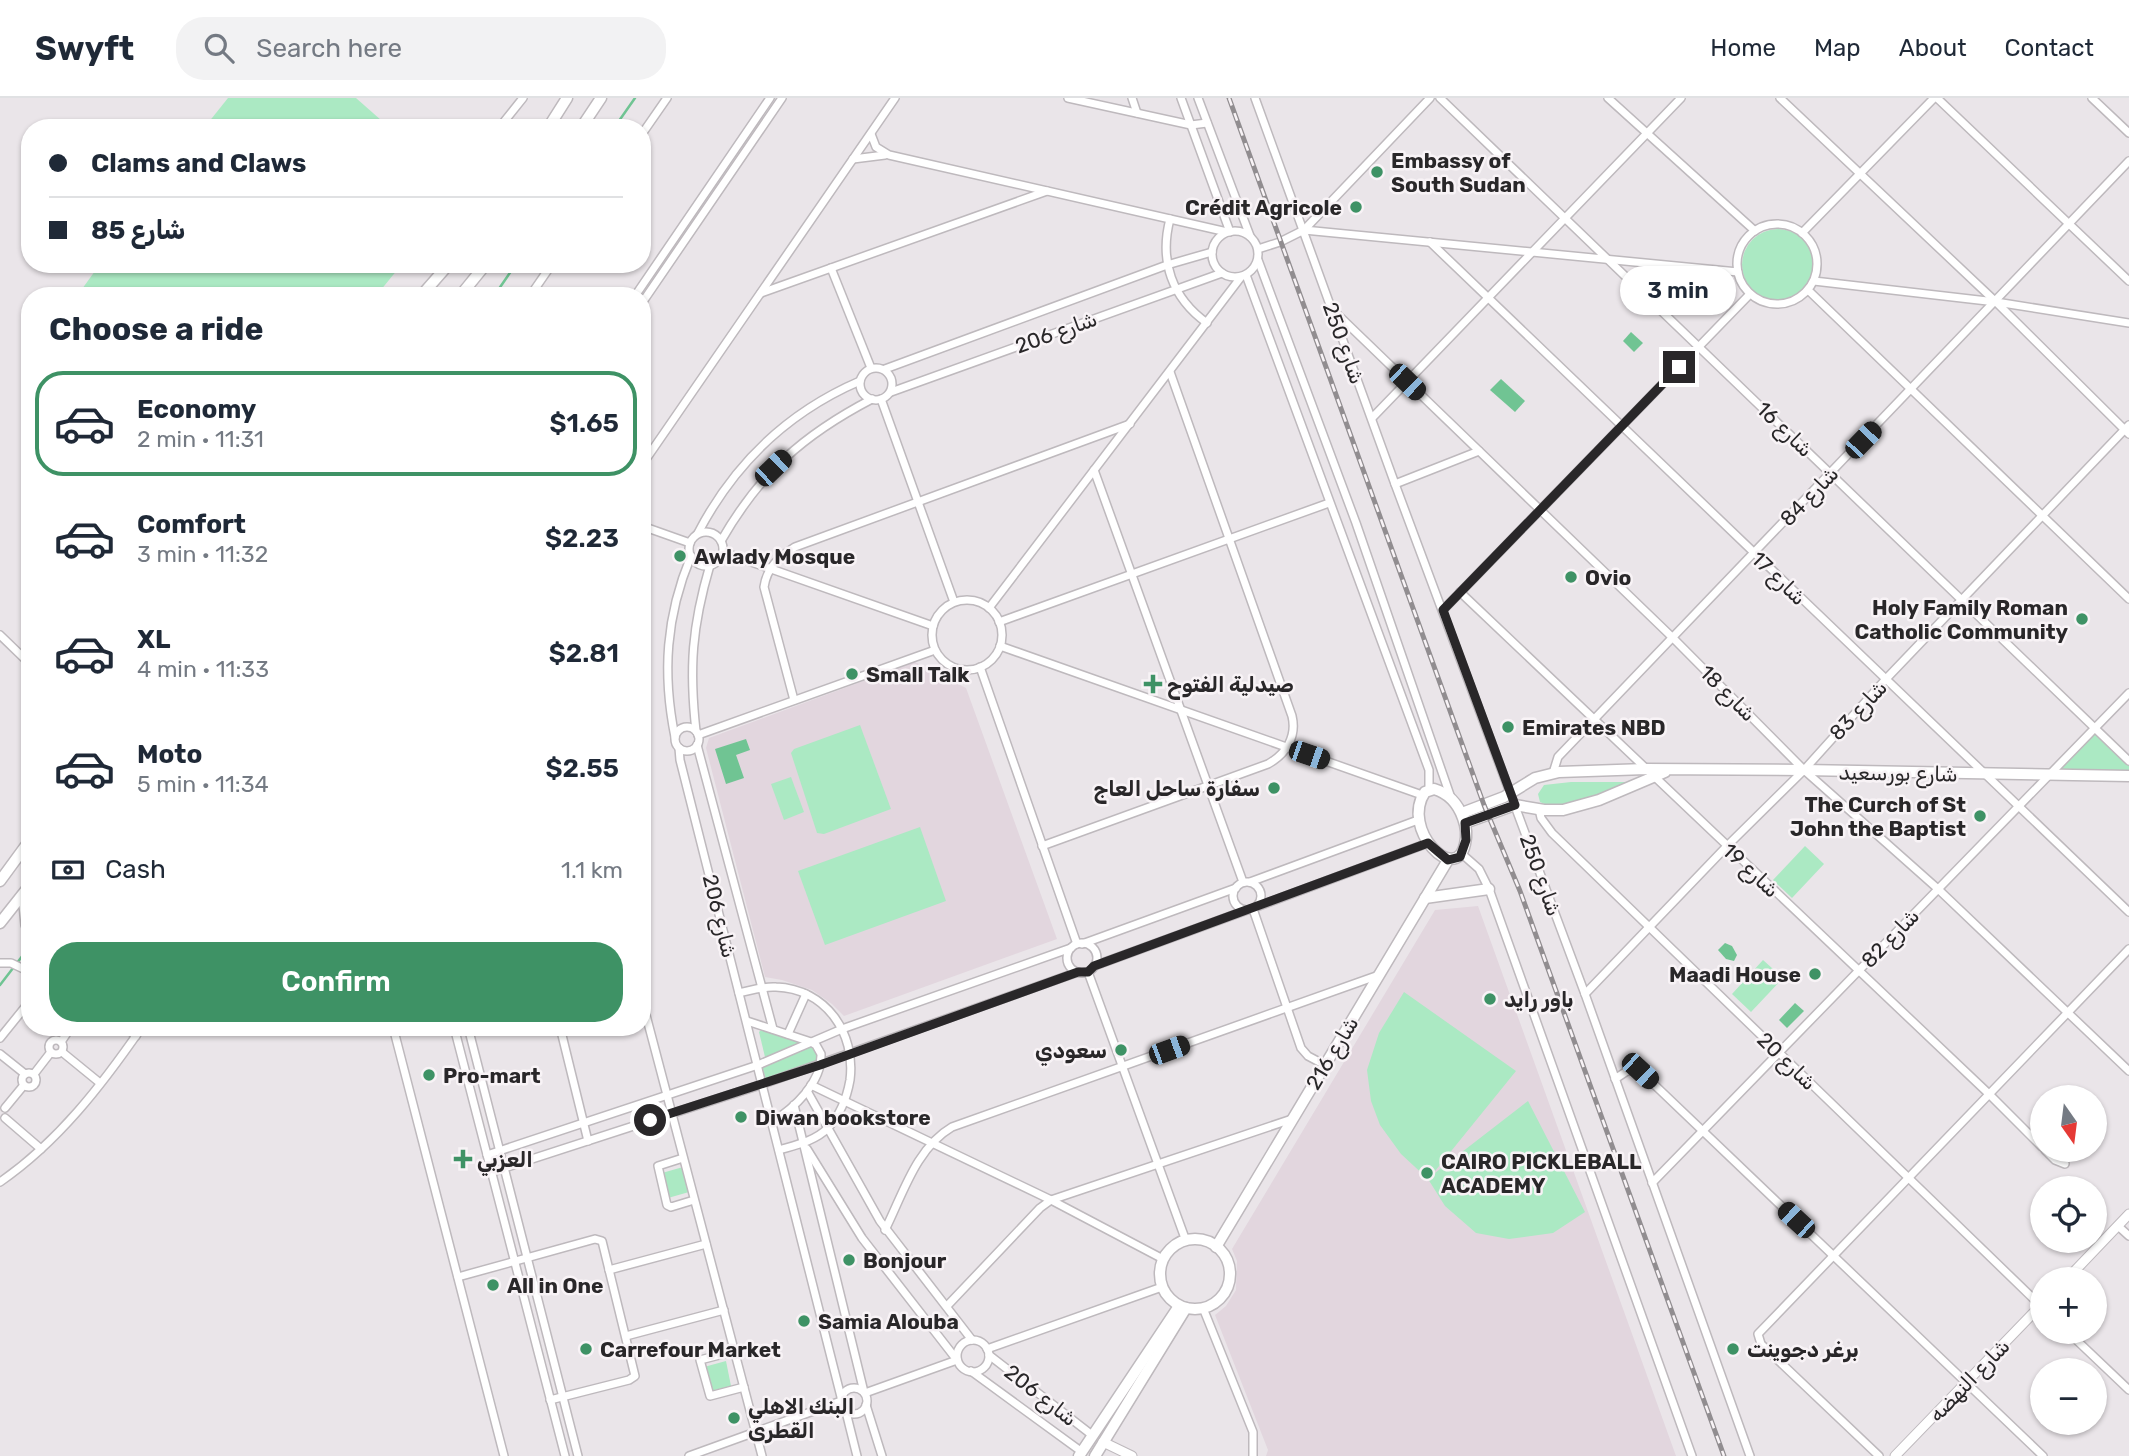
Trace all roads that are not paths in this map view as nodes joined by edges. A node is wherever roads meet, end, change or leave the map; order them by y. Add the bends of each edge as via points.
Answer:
1 (523, 98) edge
2 (567, 98) edge
3 (601, 98) edge
4 (667, 98) edge
5 (770, 98) edge
6 (782, 98) edge
7 (895, 98) edge
8 (1068, 98) edge
9 (1132, 98) edge
10 (1181, 98) edge
11 (1198, 98) edge
12 (1255, 98) edge
13 (1430, 98) edge
14 (1440, 98) edge
15 (1608, 98) edge
16 (1681, 98) edge
17 (1780, 98) edge
18 (1935, 98) edge
19 (2092, 98) edge
20 (1137, 113) junction
21 (506, 119) edge
22 (554, 119) edge
23 (587, 119) edge
24 (651, 121) edge
25 (1207, 123) junction
26 (1191, 125) junction
27 (871, 133) junction
28 (2129, 133) edge
29 (1646, 134) junction
30 (889, 155) junction
31 (853, 159) junction
32 (2129, 161) edge
33 (1860, 174) junction
34 (1047, 191) junction
35 (1565, 218) junction
36 (1170, 219) junction
37 (2068, 223) junction
38 (1304, 230) junction
39 (1229, 232) junction
40 (1755, 232) junction
41 (1802, 233) junction
42 (1250, 236) junction
43 (1430, 242) junction
44 (1258, 249) junction
45 (1534, 251) junction
46 (1212, 252) junction
47 (1608, 259) junction
48 (1258, 260) junction
49 (1167, 265) junction
50 (831, 268) junction
51 (1738, 272) junction
52 (441, 273) edge
53 (479, 273) edge
54 (651, 273) edge
55 (1222, 273) junction
56 (1243, 276) junction
57 (1814, 281) junction
58 (2129, 281) edge
59 (430, 287) edge
60 (467, 287) edge
61 (1175, 288) junction
62 (651, 290) edge
63 (1808, 290) junction
64 (761, 293) junction
65 (1750, 294) junction
66 (1488, 298) junction
67 (1996, 302) junction
68 (1332, 309) junction
69 (1207, 323) junction
70 (2129, 323) edge
71 (1699, 347) junction
72 (871, 368) junction
73 (885, 369) junction
74 (1170, 372) junction
75 (860, 381) junction
76 (1407, 382) junction
77 (1912, 390) junction
78 (891, 392) junction
79 (872, 399) junction
80 (881, 399) junction
81 (1372, 418) junction
82 (1130, 424) junction
83 (1622, 426) junction
84 (2128, 429) edge
85 (1479, 451) junction
86 (651, 453) edge
87 (1094, 470) junction
88 (1830, 473) junction
89 (1395, 484) junction
90 (918, 502) junction
91 (1329, 503) junction
92 (1540, 510) junction
93 (2042, 516) junction
94 (651, 529) edge
95 (698, 533) junction
96 (1229, 539) junction
97 (721, 541) junction
98 (690, 543) junction
99 (723, 552) junction
100 (1754, 553) junction
101 (691, 556) junction
102 (710, 565) junction
103 (769, 569) junction
104 (1132, 574) junction
105 (1460, 592) junction
106 (2129, 599) edge
107 (1962, 600) junction
108 (954, 603) junction
109 (989, 608) junction
110 (1443, 610) junction
111 (999, 622) junction
112 (933, 626) junction
113 (0, 635) edge
114 (1672, 638) junction
115 (1000, 646) junction
116 (935, 650) junction
117 (21, 655) edge
118 (980, 667) junction
119 (1885, 680) junction
120 (2129, 693) edge
121 (794, 700) junction
122 (1181, 710) junction
123 (1594, 719) junction
124 (2095, 728) junction
125 (697, 733) junction
126 (675, 737) junction
127 (697, 745) junction
128 (1287, 747) junction
129 (680, 748) junction
130 (2129, 761) edge
131 (1804, 770) junction
132 (1553, 773) junction
133 (1650, 773) junction
134 (1985, 775) junction
135 (2049, 775) junction
136 (2129, 776) edge
137 (1208, 785) junction
138 (1426, 792) junction
139 (1510, 793) junction
140 (1451, 799) junction
141 (1515, 805) junction
142 (2018, 807) junction
143 (1539, 809) junction
144 (1463, 818) junction
145 (1418, 820) junction
146 (1428, 843) junction
147 (1042, 846) junction
148 (1727, 846) junction
149 (21, 852) edge
150 (1462, 854) junction
151 (1448, 860) junction
152 (0, 881) edge
153 (1243, 884) junction
154 (1489, 889) junction
155 (1938, 889) junction
156 (21, 896) edge
157 (1425, 898) junction
158 (1252, 909) junction
159 (2129, 912) edge
160 (0, 923) edge
161 (1648, 928) junction
162 (1077, 945) junction
163 (2129, 949) edge
164 (0, 963) edge
165 (21, 968) edge
166 (1091, 969) junction
167 (1859, 971) junction
168 (1078, 972) junction
169 (1379, 975) junction
170 (762, 988) junction
171 (739, 993) junction
172 (806, 994) junction
173 (1585, 994) junction
174 (1286, 1007) junction
175 (21, 1012) edge
176 (2068, 1012) junction
177 (747, 1021) junction
178 (773, 1029) junction
179 (842, 1029) junction
180 (788, 1034) junction
181 (651, 1035) edge
182 (65, 1036) edge
183 (136, 1036) edge
184 (395, 1036) edge
185 (456, 1036) edge
186 (470, 1036) edge
187 (562, 1036) edge
188 (0, 1038) edge
189 (61, 1042) junction
190 (811, 1042) junction
191 (51, 1052) junction
192 (61, 1052) junction
193 (851, 1053) junction
194 (1779, 1053) junction
195 (0, 1054) edge
196 (758, 1065) junction
197 (820, 1065) junction
198 (1325, 1065) junction
199 (1122, 1067) junction
200 (2129, 1071) edge
201 (24, 1074) junction
202 (34, 1074) junction
203 (1615, 1079) junction
204 (100, 1083) junction
205 (763, 1084) junction
206 (24, 1085) junction
207 (809, 1088) junction
208 (1989, 1094) junction
209 (667, 1096) junction
210 (844, 1101) junction
211 (794, 1105) junction
212 (2, 1107) edge
213 (671, 1113) junction
214 (3, 1119) edge
215 (1293, 1119) junction
216 (772, 1122) junction
217 (583, 1123) junction
218 (828, 1128) junction
219 (1703, 1131) junction
220 (2030, 1136) edge
221 (588, 1141) junction
222 (803, 1143) junction
223 (931, 1143) junction
224 (41, 1149) junction
225 (779, 1150) junction
226 (500, 1151) junction
227 (487, 1155) junction
228 (683, 1158) junction
229 (2060, 1162) edge
230 (1158, 1164) junction
231 (2065, 1164) dead end
232 (504, 1168) junction
233 (492, 1172) junction
234 (1909, 1177) junction
235 (0, 1182) edge
236 (1652, 1183) junction
237 (694, 1200) junction
238 (1051, 1200) junction
239 (2129, 1214) edge
240 (2118, 1226) junction
241 (886, 1230) junction
242 (2129, 1236) edge
243 (1186, 1241) junction
244 (706, 1244) junction
245 (1216, 1247) junction
246 (1833, 1255) junction
247 (527, 1258) junction
248 (1163, 1259) junction
249 (514, 1261) junction
250 (2079, 1267) edge
251 (610, 1270) junction
252 (458, 1277) junction
253 (1162, 1287) junction
254 (2030, 1294) edge
255 (947, 1307) junction
256 (1182, 1307) junction
257 (1203, 1308) junction
258 (724, 1310) junction
259 (2030, 1318) edge
260 (626, 1336) junction
261 (972, 1340) junction
262 (2081, 1344) edge
263 (734, 1351) junction
264 (988, 1352) junction
265 (957, 1360) junction
266 (971, 1371) junction
267 (1966, 1383) junction
268 (744, 1387) junction
269 (2129, 1390) edge
270 (864, 1393) junction
271 (562, 1397) junction
272 (841, 1399) junction
273 (550, 1400) junction
274 (866, 1405) junction
275 (846, 1412) junction
276 (756, 1431) junction
277 (1092, 1434) junction
278 (1103, 1442) junction
279 (1083, 1455) edge
280 (504, 1456) edge
281 (565, 1456) edge
282 (578, 1456) edge
283 (689, 1456) edge
284 (762, 1456) edge
285 (857, 1456) edge
286 (882, 1456) edge
287 (1095, 1456) edge
288 (1132, 1456) edge
289 (1254, 1456) edge
290 (1692, 1456) edge
291 (1750, 1456) edge
292 (1880, 1456) edge
293 (1895, 1456) edge
294 (2043, 1456) edge

1 - 21 street
2 - 22 main road
3 - 23 main road
4 - 24 street
5 - 54 street
6 - 62 street
7 - 27 street
8 - 20 street
9 - 20 street
10 - 26 street
11 - 25 street
12 - 38 street, شارع 250
13 - 38 street
14 - 35 street, شارع 16
15 - 29 street
16 - 29 street
17 - 33 street
18 - 33 street
18 - 37 street
19 - 28 street
20 - 26 street
25 - 26 street
25 - 42 street
26 - 39 street
27 - 30 street via 876,148
27 - 31 street
29 - 35 street
29 - 40 street
30 - 31 street
30 - 34 street
31 - 64 street
32 - 37 street, شارع 84
33 - 41 street
33 - 67 street
34 - 36 street
34 - 50 street
35 - 45 street
35 - 47 street, شارع 16
36 - 39 street
36 - 49 street
37 - 58 street
37 - 67 street, شارع 84
38 - 43 street
38 - 44 street
38 - 68 street, شارع 250
39 - 42 street
39 - 46 street via 1219,238
40 - 41 street via 1778,225
40 - 51 street via 1740,249
41 - 57 street via 1815,250
42 - 44 street
43 - 45 street
43 - 66 street, شارع 17
44 - 48 street
45 - 47 street
45 - 66 street
46 - 49 street, شارع 206
46 - 55 street
47 - 51 street
47 - 71 street, شارع 16
48 - 56 street
48 - 140 street via 1356,523
49 - 61 street
49 - 73 street, شارع 206
50 - 64 street
50 - 72 street
51 - 65 street
52 - 59 main road
53 - 60 main road
55 - 56 street
55 - 61 street, شارع 206
56 - 69 street
56 - 91 street
57 - 63 street
57 - 67 street
61 - 69 street via 1182,301
61 - 78 street, شارع 206
63 - 65 street via 1784,304 1769,304
63 - 77 street
64 - 86 street
65 - 71 street
66 - 76 street
66 - 83 street, شارع 17
67 - 70 street
67 - 77 street, شارع 84
67 - 84 street
68 - 76 street, شارع 18
68 - 81 street, شارع 250
69 - 74 street
71 - 83 street
71 - 88 street, شارع 16
72 - 73 street
72 - 75 street
73 - 78 street via 892,377
74 - 82 street
74 - 96 street
75 - 79 street via 862,392
75 - 95 street via 810,407 765,442 723,490
76 - 81 street
76 - 85 street, شارع 18
77 - 88 street, شارع 84
77 - 93 street
78 - 80 street
79 - 80 street
79 - 97 street via 819,429 773,468 753,490
80 - 90 street
81 - 89 street, شارع 250
82 - 87 street
82 - 90 street
83 - 92 street
83 - 100 street, شارع 17
84 - 93 street, شارع 83
85 - 89 street
85 - 92 street, شارع 18
87 - 104 street
87 - 109 street
88 - 100 street, شارع 84
88 - 107 street, شارع 16
89 - 110 street, شارع 250
90 - 103 street via 795,547
90 - 108 street
91 - 96 street
91 - 138 street via 1429,770
92 - 105 street
92 - 114 street, شارع 18
93 - 106 street
93 - 107 street, شارع 83
94 - 98 street
95 - 97 street via 712,532
95 - 98 street
96 - 104 street
96 - 128 street via 1292,716 1294,732
97 - 99 street
98 - 101 street
99 - 102 street
99 - 103 street
100 - 114 street, شارع 84
100 - 119 street, شارع 17
101 - 102 street via 699,564
101 - 126 street via 668,633 667,685
102 - 125 street via 691,664
103 - 112 street
103 - 121 street via 766,596
104 - 111 street
104 - 122 street
105 - 110 street
105 - 123 street, شارع 19
107 - 119 street, شارع 83
107 - 124 street, شارع 16
108 - 109 street via 966,600
108 - 112 street via 940,612
109 - 111 street
110 - 139 street, شارع 250
111 - 115 street
112 - 116 street
113 - 117 street
114 - 123 street, شارع 84
114 - 131 street, شارع 18
115 - 118 street
115 - 122 street
116 - 118 street via 954,668
116 - 121 street
118 - 147 street
119 - 131 street, شارع 83
119 - 134 street, شارع 17
120 - 124 street, شارع 82
121 - 125 street
122 - 128 street
122 - 137 street
123 - 132 street, شارع 84 via 1558,757
123 - 133 street, شارع 19
124 - 130 street, شارع 16
124 - 135 street, شارع 82
125 - 126 street via 684,727
125 - 127 street
126 - 129 street
127 - 129 street via 691,750
127 - 170 street, شارع 206
128 - 137 street via 1268,764
128 - 138 street
129 - 171 street, شارع 206
131 - 133 main road, شارع بورسعيد
131 - 134 main road, شارع بورسعيد
131 - 148 street, شارع 83
131 - 155 street, شارع 18
132 - 133 main road, شارع بورسعيد
132 - 139 main road, شارع بورسعيد
133 - 143 main road, شارع بورسعيد via 1580,805
133 - 148 street, شارع 19
134 - 135 main road, شارع بورسعيد
134 - 142 street, شارع 17
135 - 136 main road, شارع بورسعيد
135 - 142 street, شارع 82
137 - 147 street
137 - 153 street
138 - 140 main road via 1438,790
138 - 145 main road via 1418,807
139 - 141 street, شارع 250
139 - 144 main road, شارع بورسعيد
140 - 144 main road
141 - 143 main road, شارع بورسعيد
141 - 144 main road, شارع بورسعيد
141 - 173 street, شارع 250
142 - 155 street, شارع 82
142 - 159 street, شارع 17
143 - 161 street, شارع 20 via 1552,833
144 - 150 main road via 1466,840
145 - 146 main road
145 - 153 street
146 - 151 main road
146 - 158 street
147 - 162 street
148 - 161 street, شارع 83
148 - 167 street, شارع 19
149 - 152 main road
150 - 151 main road
150 - 154 street via 1479,869
151 - 157 main road, شارع 216
153 - 158 street via 1234,900 1239,908
153 - 158 street via 1258,887 1262,895
153 - 162 street
154 - 157 main road
154 - 290 street
155 - 167 street, شارع 82
155 - 176 street, شارع 18
156 - 160 main road
157 - 169 main road, شارع 216
158 - 166 street
158 - 174 street
161 - 173 street, شارع 83
161 - 194 street, شارع 20
162 - 166 street via 1095,951
162 - 168 street via 1068,954 1068,962
162 - 179 street
163 - 176 street
164 - 165 street
166 - 168 street
166 - 199 street
167 - 194 street, شارع 82
167 - 208 street, شارع 19
168 - 193 street
169 - 174 street
169 - 198 main road, شارع 216
170 - 171 street
170 - 172 street
170 - 178 street, شارع 206
171 - 177 street, شارع 206
172 - 179 street via 827,1009
172 - 180 street
173 - 203 street, شارع 250
174 - 198 street via 1301,1048
174 - 199 street
175 - 188 street
176 - 200 street, شارع 18
176 - 208 street
177 - 178 street
177 - 196 street, شارع 206
178 - 180 street
179 - 190 street
179 - 193 street
180 - 190 street
181 - 209 street
182 - 189 street
183 - 204 street
184 - 252 street
185 - 227 street
186 - 226 street
187 - 217 street
189 - 191 street via 52,1042
189 - 192 street
190 - 196 street
190 - 197 street via 819,1049
191 - 192 street
191 - 202 street
192 - 204 street
193 - 197 street
193 - 210 street
194 - 219 street, شارع 82
194 - 234 street, شارع 20
195 - 201 street
196 - 205 street, شارع 206
196 - 209 street
197 - 205 street
197 - 207 street
198 - 215 main road, شارع 216
199 - 223 street via 960,1123
199 - 230 street
201 - 202 street
201 - 206 street
202 - 206 street via 34,1085
203 - 219 street via 1627,1071 1640,1071
203 - 236 street, شارع 250
204 - 224 street
205 - 213 street
205 - 216 street, شارع 206
206 - 212 street
207 - 210 street
207 - 211 street
207 - 218 street
208 - 220 street, شارع 19
208 - 234 street
209 - 213 street
209 - 217 street
210 - 218 street
210 - 223 street
211 - 216 street
211 - 222 street
212 - 214 street via 7,1114
213 - 221 street
213 - 228 street
214 - 224 street
215 - 230 street
215 - 245 main road, شارع 216
216 - 225 street, شارع 206
217 - 221 street
217 - 226 street
218 - 222 street
218 - 241 street
219 - 236 street, شارع 82
219 - 246 street
221 - 232 street
222 - 225 street
222 - 265 street via 867,1245
222 - 270 street
223 - 238 street
223 - 241 street
224 - 235 street
225 - 272 street, شارع 206
226 - 227 street
226 - 232 street
227 - 233 street
228 - 237 street
228 - 237 street via 658,1166 667,1205
229 - 231 street, شارع 19
230 - 238 street
230 - 243 street
232 - 233 street
232 - 247 street
233 - 249 street
234 - 246 street
234 - 254 street, شارع 20
236 - 291 street, شارع 250
237 - 244 street
238 - 248 street
238 - 255 street
239 - 240 street
240 - 242 street
240 - 250 street
241 - 255 street
243 - 245 main road
243 - 248 main road
244 - 251 street
244 - 258 street
245 - 257 main road via 1229,1267 1229,1279 1220,1298
246 - 267 street
246 - 292 street via 1762,1329 1758,1339
247 - 249 street
247 - 251 street via 597,1238
247 - 271 street
248 - 253 main road
249 - 252 street
249 - 273 street
251 - 260 street
252 - 280 street
253 - 256 main road
253 - 264 street
255 - 261 street
256 - 257 main road
256 - 277 main road
256 - 278 main road
257 - 289 street via 1253,1432
258 - 260 street
258 - 263 street
259 - 267 street, شارع النهضه
260 - 271 street via 633,1378
261 - 264 street via 981,1342
261 - 265 street via 958,1348
262 - 269 street
263 - 268 street
263 - 268 street via 700,1360 710,1396
264 - 266 street via 984,1367
264 - 277 street, شارع 206
265 - 266 street
265 - 270 street
266 - 279 street, شارع 206
267 - 293 street, شارع النهضه
267 - 294 street
268 - 276 street
270 - 272 street via 851,1388
270 - 274 street
271 - 273 street
271 - 282 street
272 - 275 street
272 - 276 street
273 - 281 street
274 - 275 street via 858,1413
274 - 286 street
275 - 285 street
276 - 283 street
276 - 284 street
277 - 279 main road
278 - 287 main road
278 - 288 street

